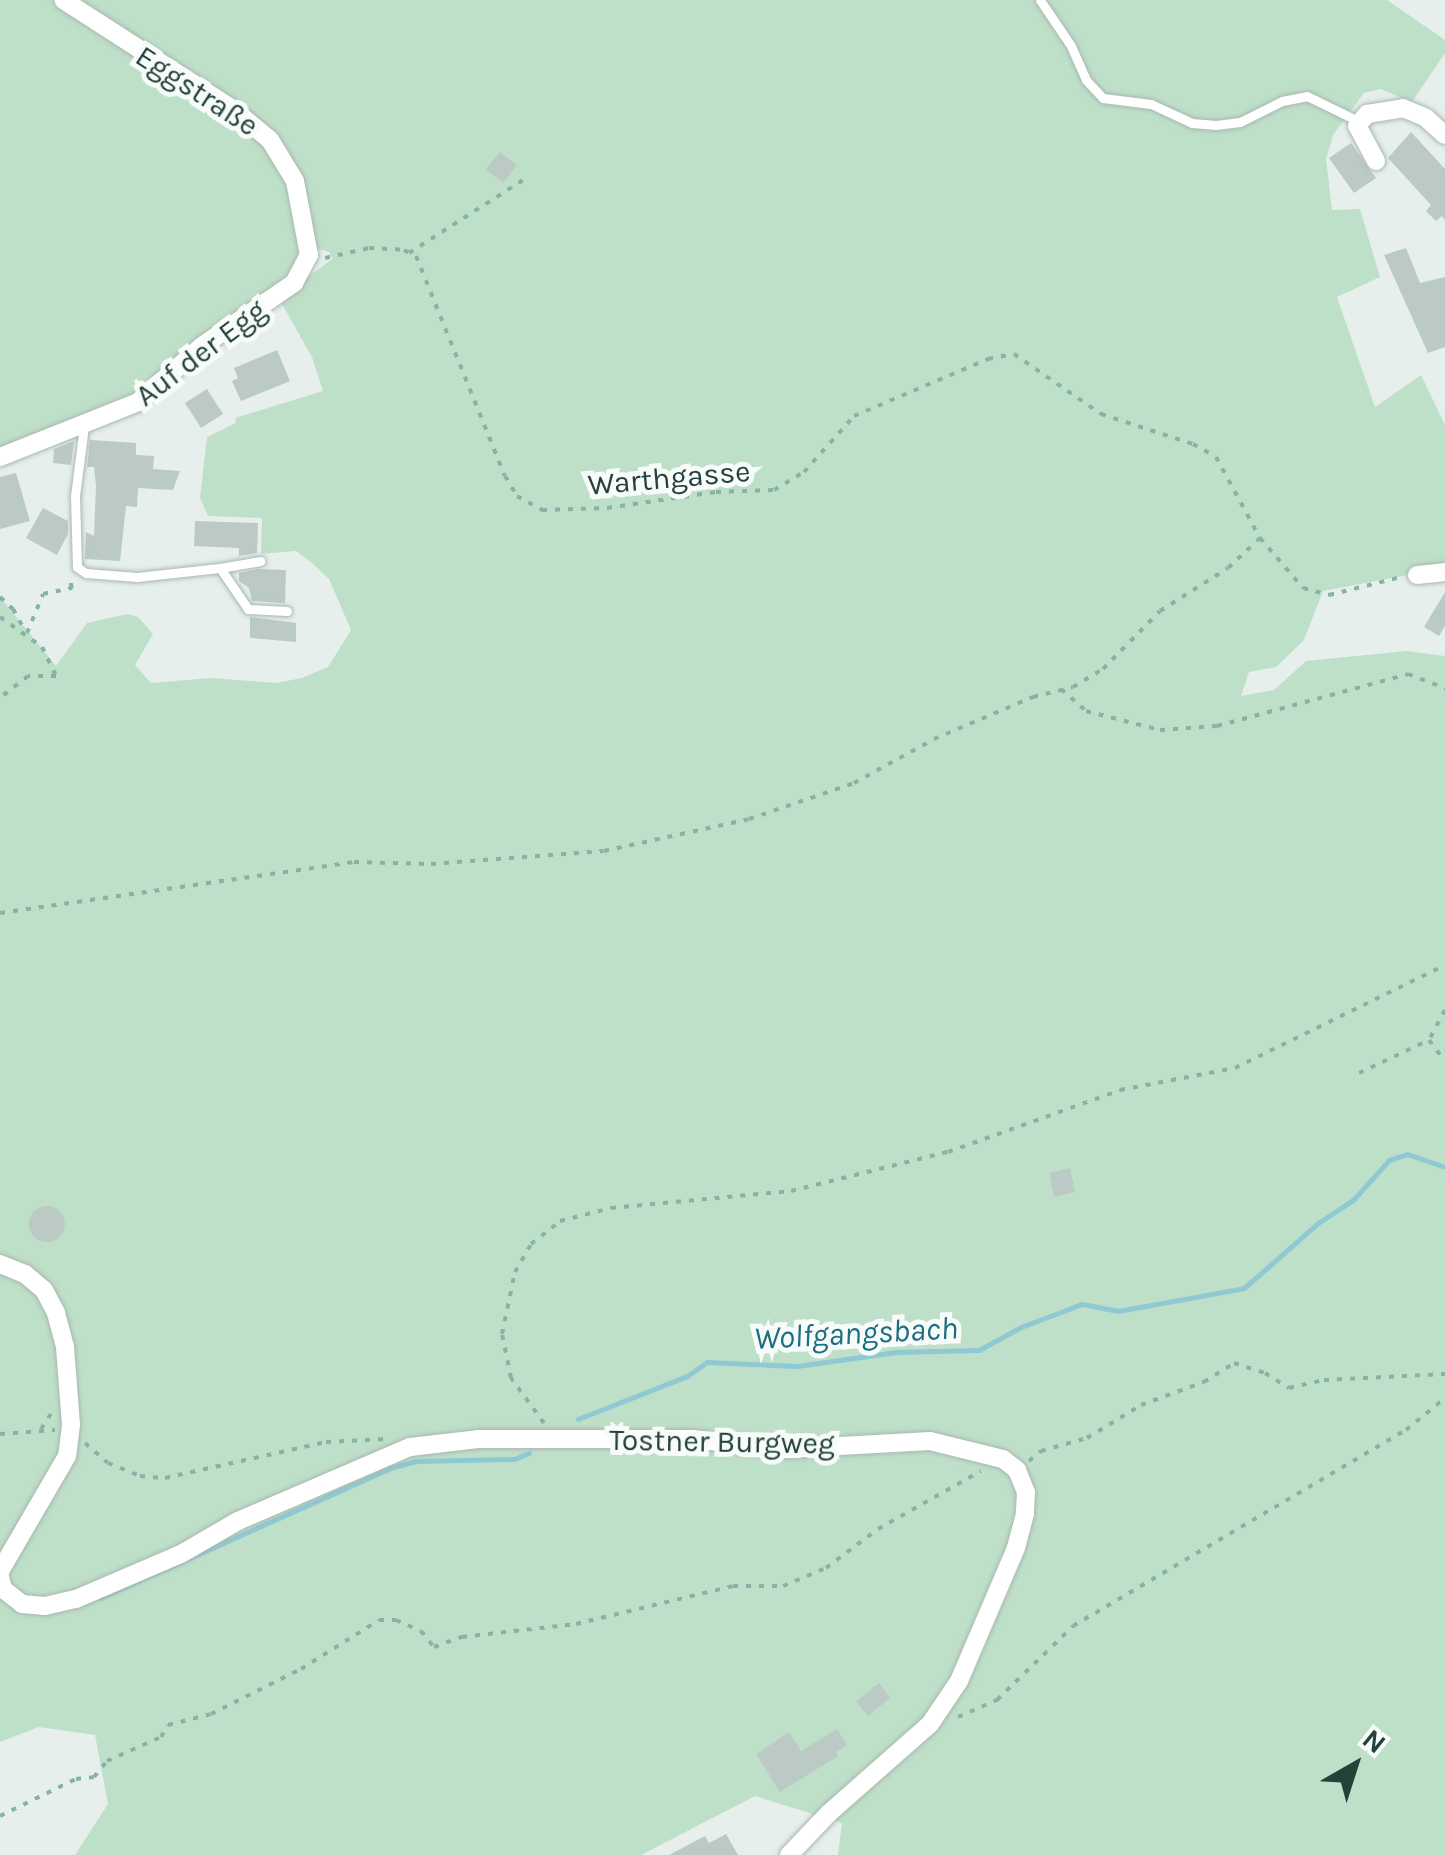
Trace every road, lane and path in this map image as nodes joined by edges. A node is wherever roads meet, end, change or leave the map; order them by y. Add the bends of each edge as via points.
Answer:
1 (63, 0) edge
2 (1040, 0) edge
3 (1358, 121) junction
4 (1445, 136) edge
5 (1376, 161) dead end
6 (523, 180) dead end
7 (409, 252) junction
8 (307, 265) junction
9 (84, 425) junction
10 (0, 458) edge
11 (1260, 538) junction
12 (260, 561) dead end
13 (220, 568) junction
14 (74, 569) junction
15 (1445, 572) edge
16 (1417, 575) joint
17 (0, 597) edge
18 (287, 611) dead end
19 (0, 617) edge
20 (27, 633) junction
21 (1445, 688) edge
22 (1061, 690) junction
23 (0, 698) edge
24 (0, 913) edge
25 (1445, 965) edge
26 (1445, 1010) edge
27 (1429, 1040) junction
28 (1445, 1060) edge
29 (1359, 1073) dead end
30 (0, 1264) edge
31 (1445, 1374) edge
32 (1445, 1398) edge
33 (52, 1412) dead end
34 (71, 1425) junction
35 (41, 1431) junction
36 (0, 1434) edge
37 (555, 1440) junction
38 (410, 1448) junction
39 (1010, 1464) junction
40 (0, 1574) edge
41 (930, 1724) junction
42 (0, 1816) edge
43 (789, 1855) edge

1 - 8 street, Eggstraße via 270,140 295,182
2 - 3 lane via 1103,98 1151,104 1216,126 1307,96
3 - 4 street via 1403,108
3 - 5 street
6 - 7 path
7 - 8 path via 369,248
7 - 11 path, Warthgasse via 424,268 505,476 517,496 542,510 774,490 804,472 854,416 1014,354 1101,414 1216,456
8 - 9 street, Auf der Egg via 294,283 202,346 138,402
9 - 10 street, Auf der Egg
9 - 14 lane
11 - 16 path, Warthgasse via 1293,581 1322,594
11 - 22 path via 1228,568 1160,611 1103,669
12 - 13 lane
13 - 14 lane via 137,577
13 - 18 lane via 248,609
14 - 20 path via 72,588 43,594
15 - 16 street
17 - 20 path
19 - 20 path
20 - 23 path via 42,648 54,680 28,676
21 - 22 path via 1408,674 1217,726 1160,730 1086,710
22 - 24 path via 958,728 815,798 676,838 535,860 354,862
25 - 37 path via 1235,1068 1120,1090 948,1152 791,1191 612,1208 560,1220 542,1231 515,1272 502,1334 511,1378
26 - 27 path
27 - 28 path
27 - 29 path
30 - 34 street, Tostner Burgweg via 44,1290 56,1314
31 - 39 path via 1289,1388 1234,1363 1087,1438
32 - 41 path via 1406,1430 1073,1626 996,1700
33 - 35 path
34 - 35 path
34 - 38 path via 108,1463 164,1478 326,1442 374,1437
34 - 40 street, Tostner Burgweg via 67,1456
35 - 36 path
37 - 38 street, Tostner Burgweg
37 - 39 street, Tostner Burgweg via 692,1439 786,1449 930,1441
38 - 40 street, Tostner Burgweg via 76,1599 22,1604 4,1588
39 - 41 street via 1026,1492 1016,1548 959,1681
39 - 42 path via 925,1500 826,1568 783,1586 733,1586 576,1624 434,1646 421,1631 379,1620 301,1669 211,1714 168,1724 161,1737 108,1761 94,1776
41 - 43 street

